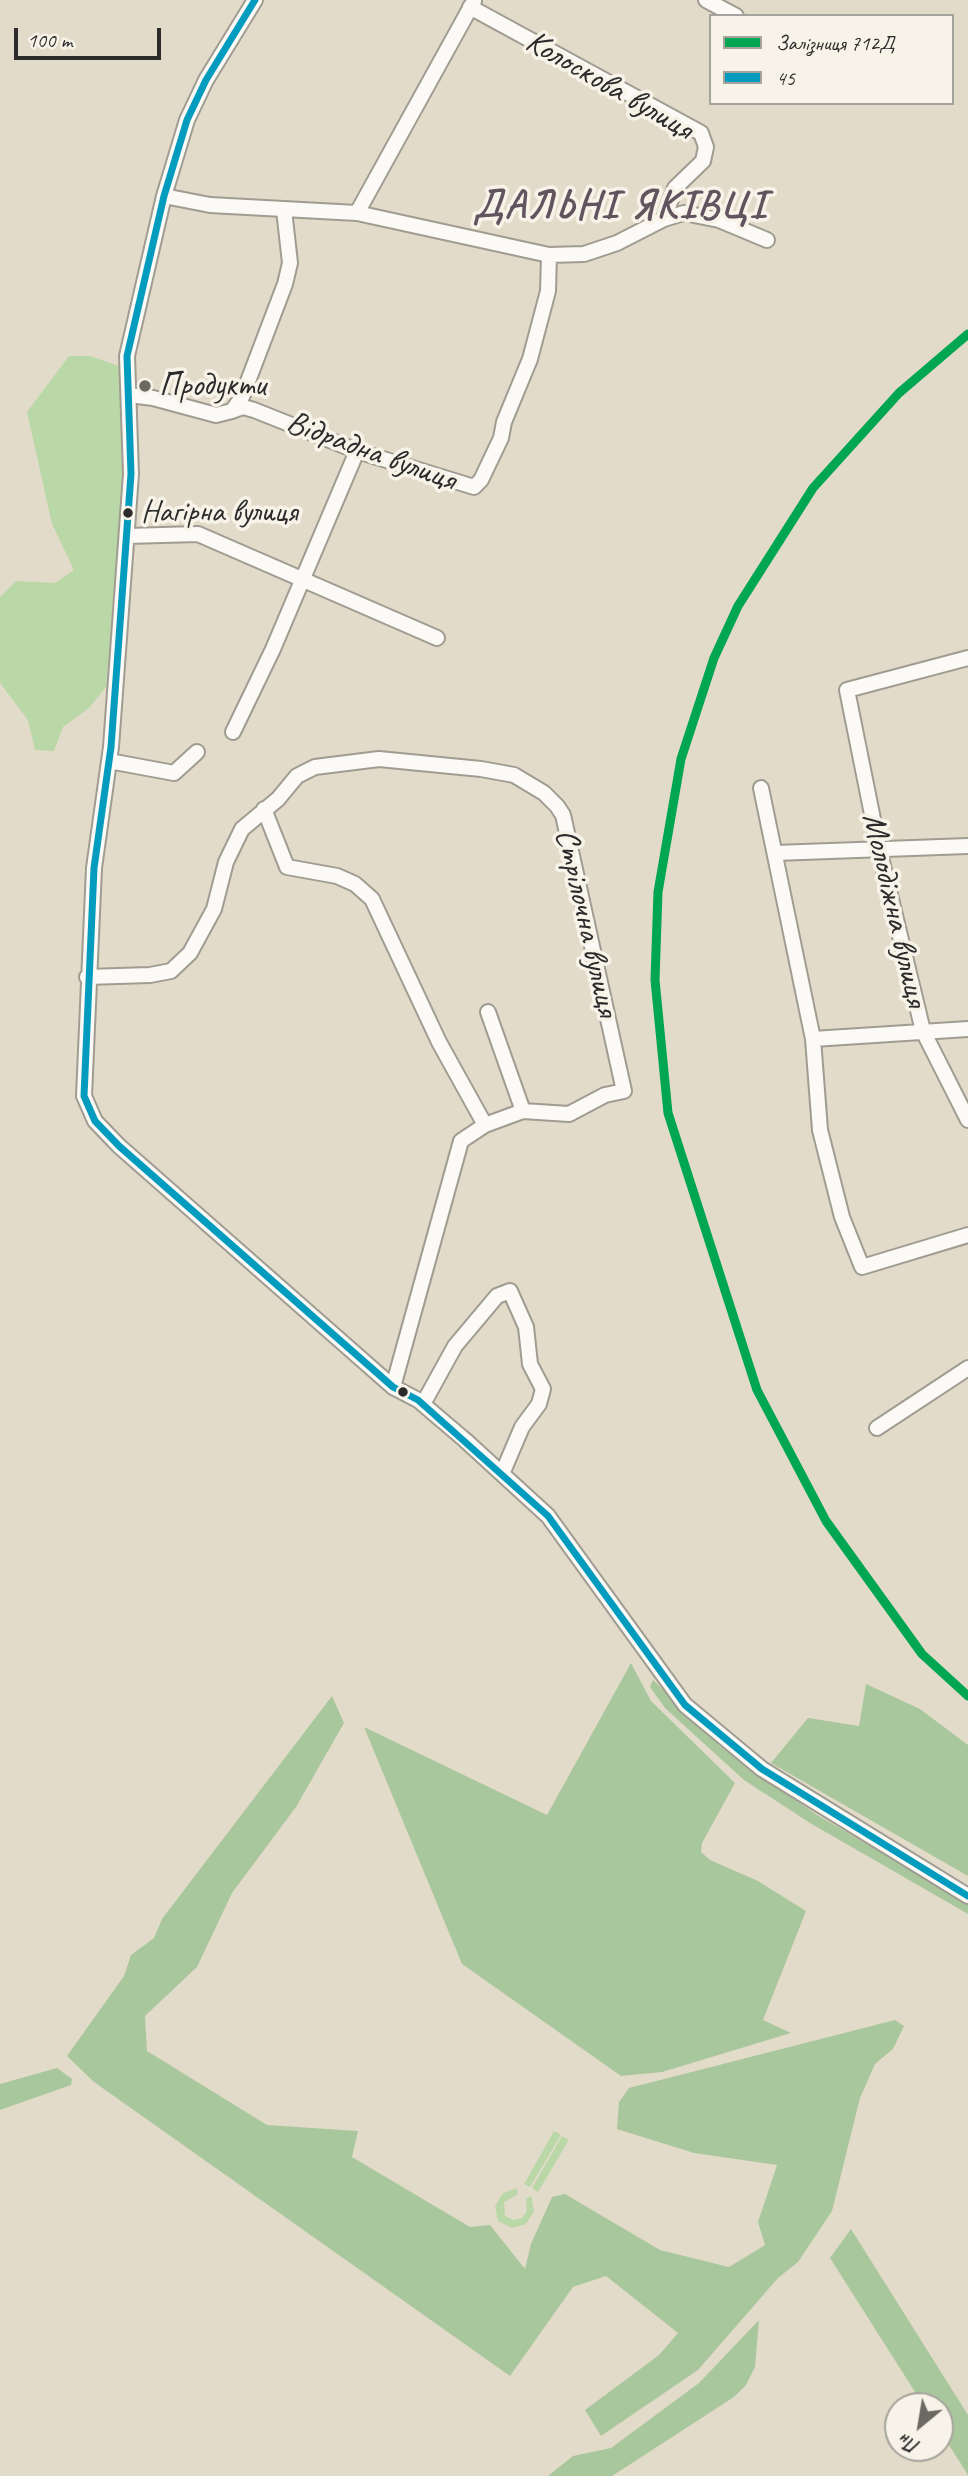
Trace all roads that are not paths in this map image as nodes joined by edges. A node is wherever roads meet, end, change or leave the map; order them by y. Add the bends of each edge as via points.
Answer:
1 (255, 0) edge
2 (706, 0) edge
3 (472, 4) edge
4 (732, 14) edge
5 (164, 196) junction
6 (284, 210) junction
7 (357, 214) junction
8 (664, 219) junction
9 (767, 240) dead end
10 (549, 255) junction
11 (129, 395) junction
12 (232, 411) junction
13 (357, 451) junction
14 (127, 536) junction
15 (304, 580) junction
16 (437, 638) dead end
17 (968, 658) edge
18 (233, 732) dead end
19 (197, 752) dead end
20 (109, 761) junction
21 (761, 788) dead end
22 (264, 809) junction
23 (968, 846) edge
24 (879, 849) junction
25 (775, 853) junction
26 (87, 977) junction
27 (488, 1012) dead end
28 (968, 1029) edge
29 (923, 1031) junction
30 (813, 1039) junction
31 (523, 1111) junction
32 (968, 1120) edge
33 (485, 1125) junction
34 (968, 1235) edge
35 (968, 1368) edge
36 (393, 1387) junction
37 (423, 1404) junction
38 (877, 1428) dead end
39 (502, 1474) junction
40 (968, 1896) edge

1 - 5 street via 187,120
2 - 4 street
3 - 7 street
3 - 8 street, Колоскова вулиця via 701,134 706,147 703,161 675,188
5 - 6 street via 210,205
5 - 11 street via 127,356
6 - 7 street
6 - 12 street via 290,263 285,284 242,397
7 - 10 street
8 - 9 street via 684,214 719,220
8 - 10 street via 584,254
10 - 13 street, Відрадна вулиця via 548,291 530,359 481,480 467,487
11 - 12 street, Відрадна вулиця via 216,415
11 - 14 street
12 - 13 street, Відрадна вулиця via 254,410
13 - 15 street
14 - 15 street via 198,534
14 - 20 street
15 - 16 street
15 - 18 street
17 - 24 street, Молодіжна вулиця via 847,690
19 - 20 street via 173,774
20 - 26 street via 94,867
21 - 25 street
22 - 26 street, Стрілочна вулиця via 234,842 214,909 190,953 171,971
22 - 31 street, Стрілочна вулиця via 297,776 315,767 379,759 514,775 544,793 563,815 624,1091 605,1095 569,1114
22 - 33 street via 287,867 337,876 372,899 439,1042
23 - 24 street
24 - 25 street
24 - 29 street, Молодіжна вулиця
25 - 30 street
26 - 36 street via 84,1096 95,1121
27 - 31 street
28 - 29 street
29 - 30 street
29 - 32 street, Молодіжна вулиця
30 - 34 street via 820,1130 842,1217 862,1267
31 - 33 street
33 - 36 street via 461,1140
35 - 38 street
36 - 37 street
37 - 39 street
37 - 39 street via 455,1346 497,1296 510,1291 526,1327 530,1364 542,1389 539,1404 522,1427
39 - 40 street via 548,1516 685,1704 762,1769

